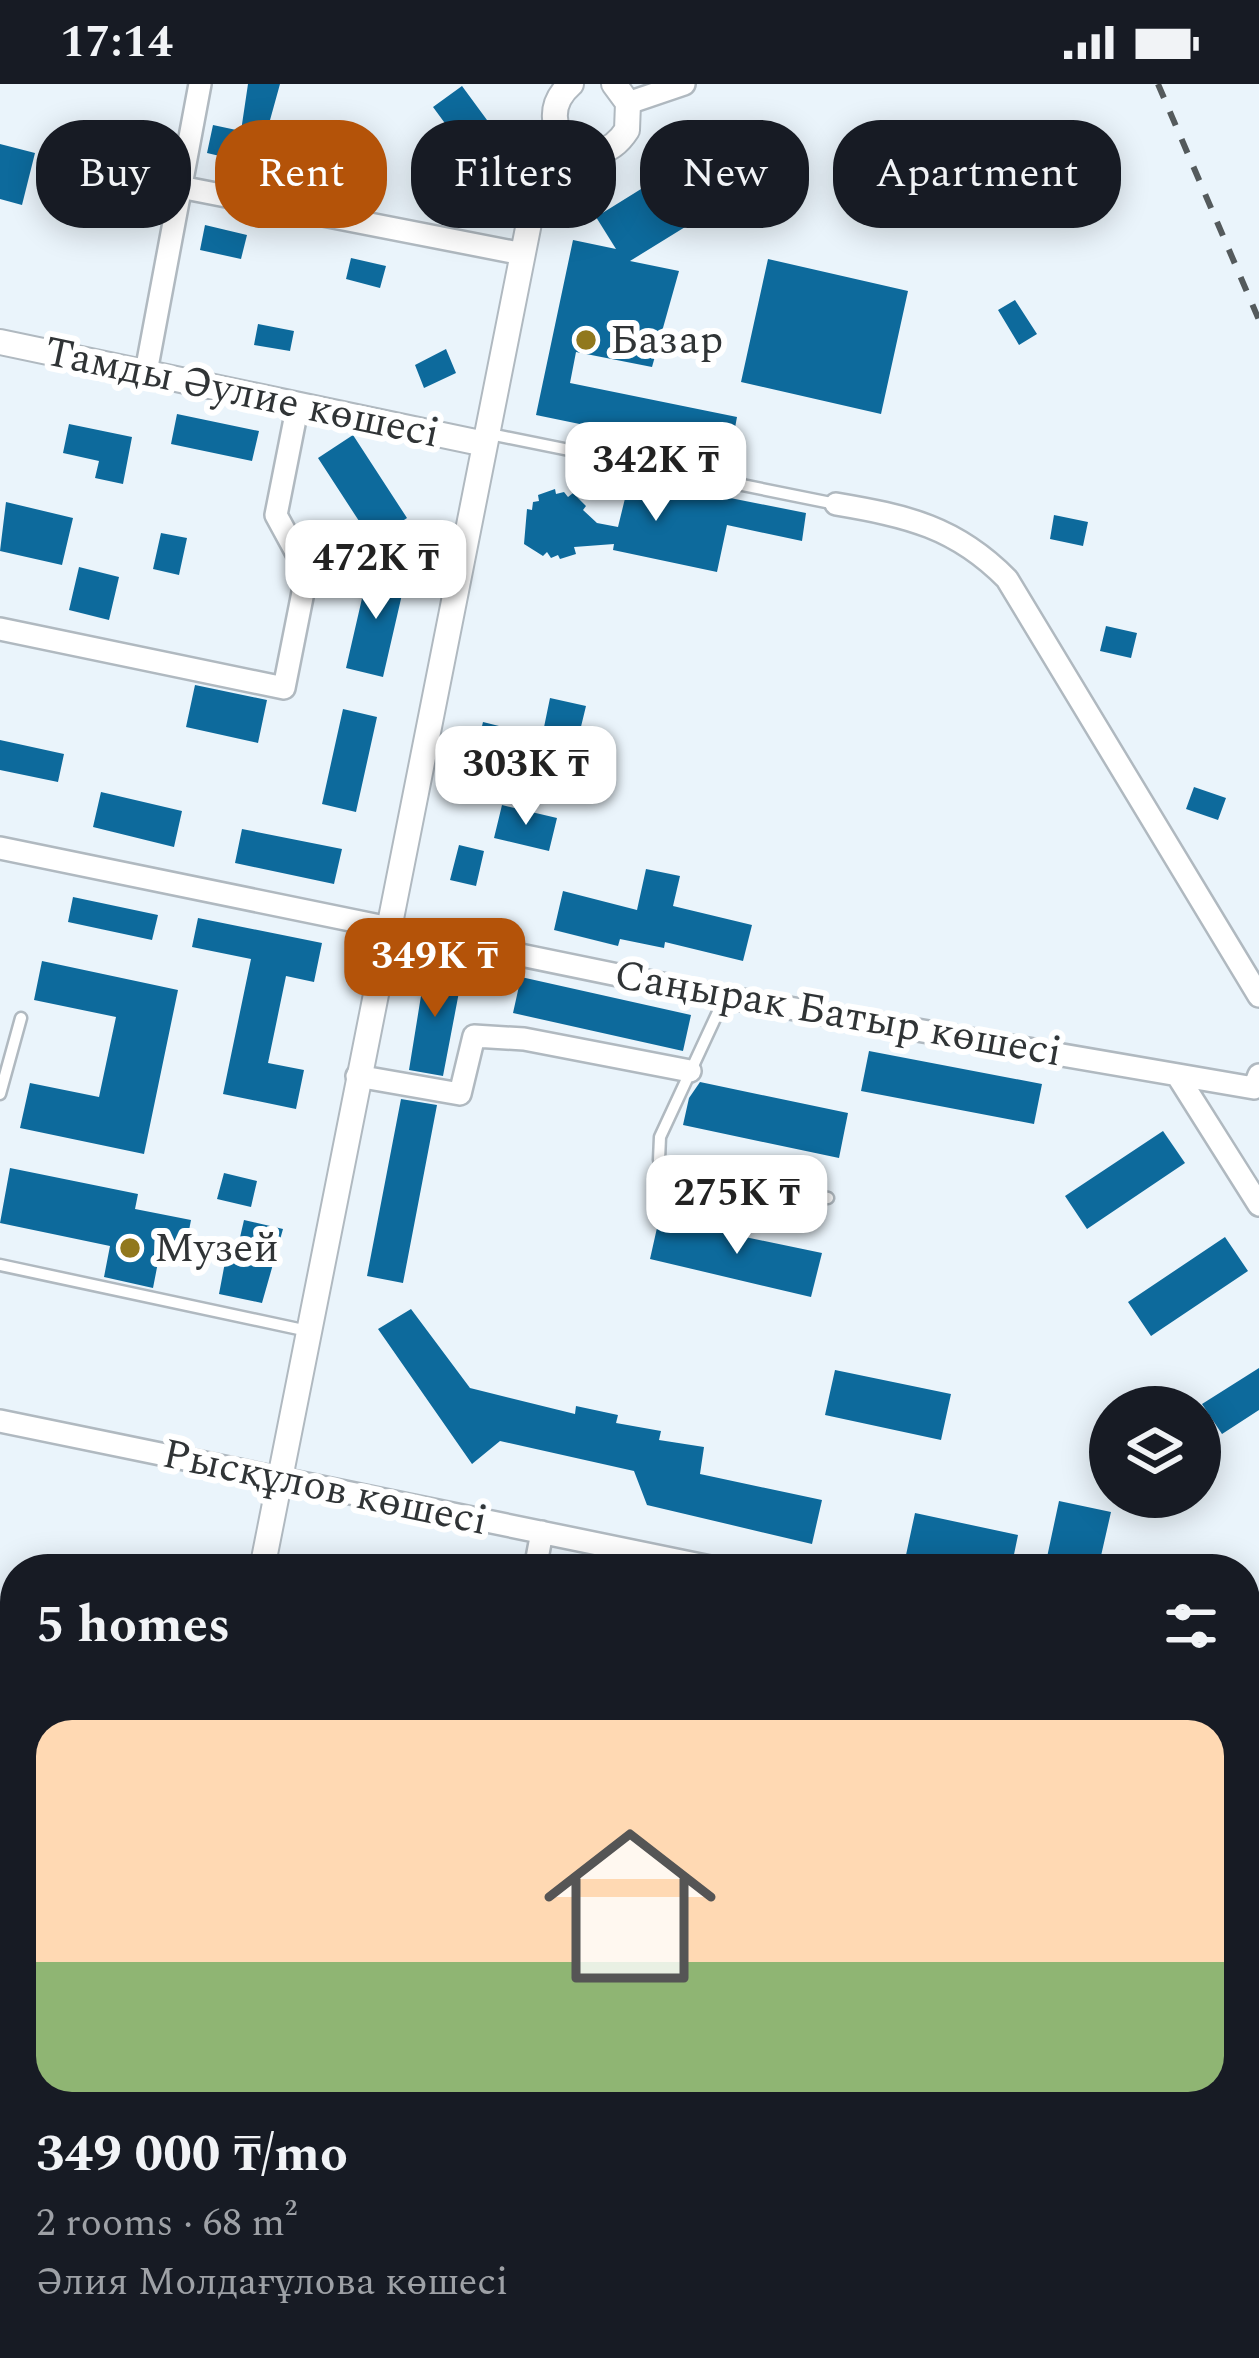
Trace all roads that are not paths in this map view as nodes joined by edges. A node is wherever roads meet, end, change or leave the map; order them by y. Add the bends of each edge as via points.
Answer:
1 (200, 84) edge
2 (571, 84) edge
3 (684, 84) edge
4 (621, 93) edge
5 (555, 120) edge
6 (191, 130) edge
7 (616, 142) edge
8 (191, 189) edge
9 (172, 228) edge
10 (530, 228) edge
11 (523, 254) junction
12 (0, 342) edge
13 (146, 372) junction
14 (298, 404) junction
15 (486, 438) junction
16 (836, 504) joint
17 (0, 629) edge
18 (0, 848) edge
19 (388, 926) junction
20 (1259, 996) edge
21 (725, 997) junction
22 (21, 1018) dead end
23 (690, 1071) junction
24 (1177, 1075) junction
25 (357, 1076) junction
26 (1256, 1082) edge
27 (0, 1094) edge
28 (828, 1198) dead end
29 (1259, 1205) edge
30 (0, 1265) edge
31 (308, 1331) junction
32 (0, 1421) edge
33 (280, 1478) junction
34 (542, 1532) junction
35 (265, 1554) edge
36 (538, 1554) edge
37 (648, 1554) edge

1 - 6 street
2 - 5 street
3 - 4 street
4 - 7 street via 628,130
8 - 11 street
9 - 13 street
10 - 11 street
11 - 15 street
12 - 13 street, Тамды Әулие көшесі
13 - 14 street, Тамды Әулие көшесі
14 - 15 street, Тамды Әулие көшесі
14 - 17 street via 276,514 307,572 284,688
15 - 16 lane
15 - 19 street
16 - 20 street via 946,531 1007,579
18 - 19 street, Саңырак Батыр көшесі
19 - 21 street, Саңырак Батыр көшесі
19 - 25 street
21 - 23 lane
21 - 24 street, Саңырак Батыр көшесі
22 - 27 lane
23 - 25 street via 474,1036 460,1094
23 - 28 lane via 660,1137 659,1160 670,1172
24 - 26 street, Саңырак Батыр көшесі
24 - 29 street
25 - 31 street
30 - 31 lane
31 - 33 street
32 - 33 street, Рысқұлов көшесі
33 - 34 street, Рысқұлов көшесі
33 - 35 street
34 - 36 street
34 - 37 street, Рысқұлов көшесі

